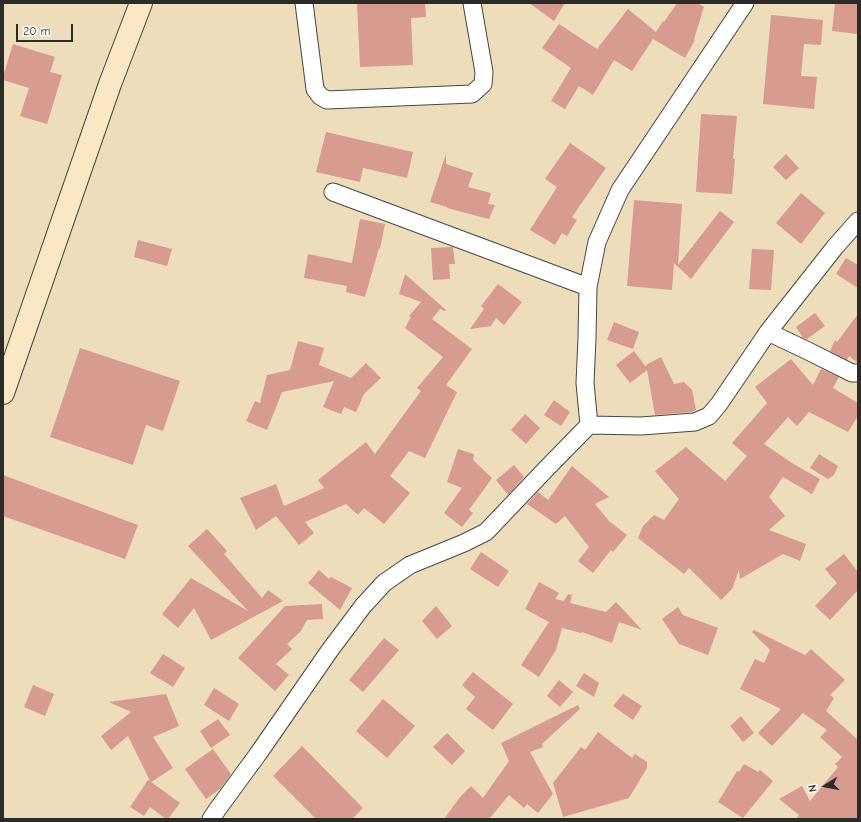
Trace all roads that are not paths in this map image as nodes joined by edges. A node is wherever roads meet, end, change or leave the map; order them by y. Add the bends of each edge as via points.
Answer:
1 (141, 3) edge
2 (304, 3) edge
3 (472, 3) edge
4 (745, 3) edge
5 (333, 192) dead end
6 (858, 221) edge
7 (588, 288) junction
8 (768, 332) junction
9 (858, 373) edge
10 (3, 393) edge
11 (589, 425) junction
12 (211, 819) edge

1 - 10 street via 110,84
2 - 3 street via 315,89 327,100 472,94 483,84 484,72
4 - 7 street via 620,190 597,242
5 - 7 street
6 - 8 street
7 - 11 street via 585,383
8 - 9 street via 852,374
8 - 11 street via 709,416 695,422 641,426
11 - 12 street via 486,532 464,544 410,565 379,588 330,650

